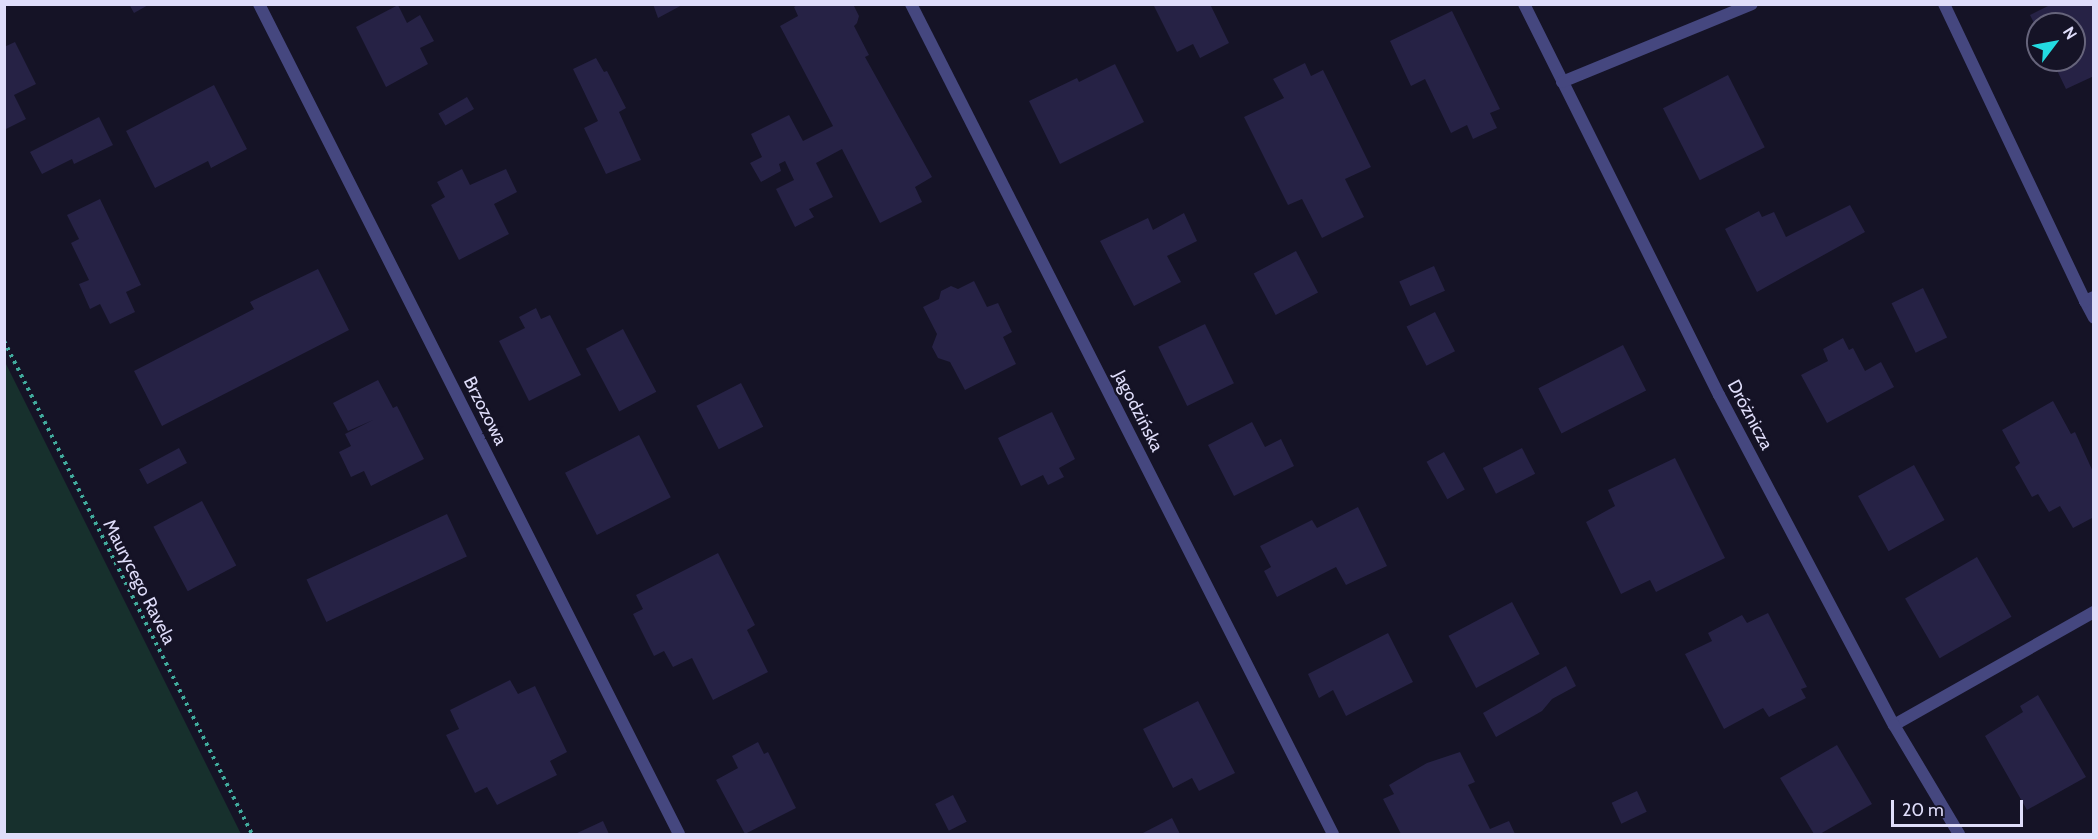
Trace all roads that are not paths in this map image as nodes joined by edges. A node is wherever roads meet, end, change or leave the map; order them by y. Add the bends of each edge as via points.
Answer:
1 (259, 4) edge
2 (911, 4) edge
3 (1524, 4) edge
4 (1752, 4) edge
5 (1944, 4) edge
6 (1562, 82) junction
7 (2090, 299) edge
8 (2094, 318) edge
9 (2094, 612) edge
10 (1894, 725) junction
11 (679, 834) edge
12 (1333, 834) edge
13 (1959, 834) edge

1 - 11 street, Brzozowa
2 - 12 street, Jagodzińska
3 - 6 street, Dróżnicza
4 - 6 street
5 - 7 street
6 - 10 street, Dróżnicza via 1719,395
7 - 8 street
9 - 10 street
10 - 13 street, Dróżnicza

